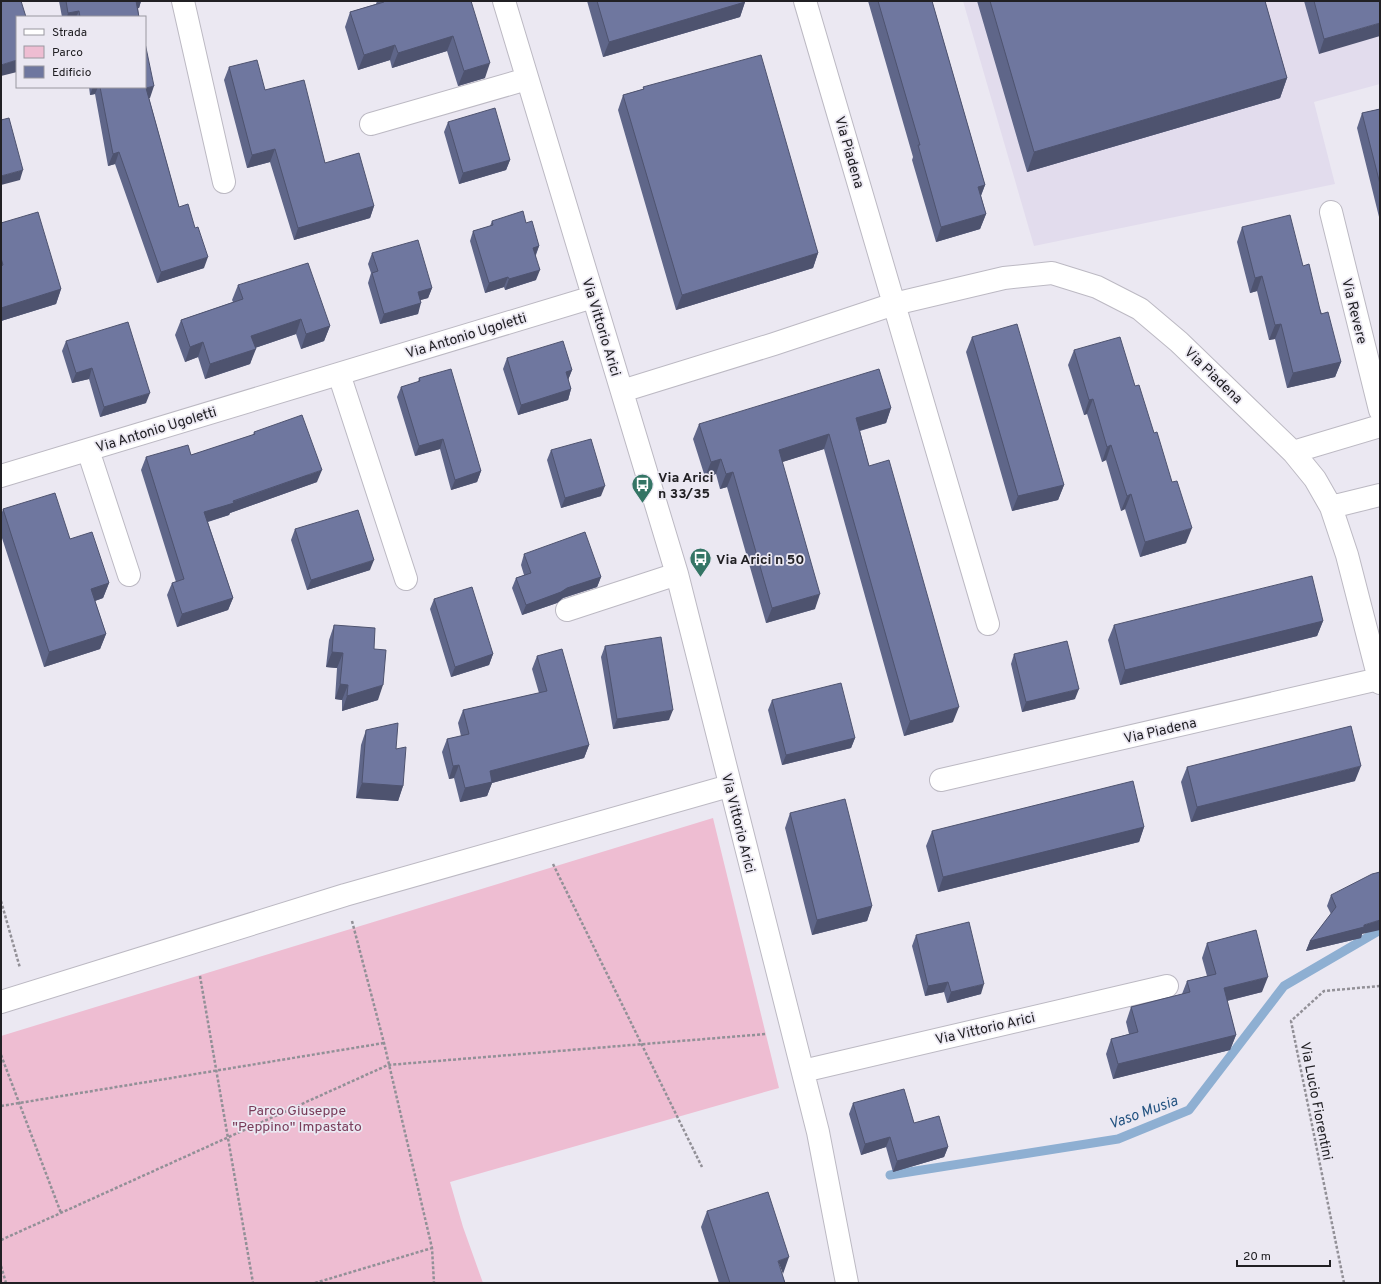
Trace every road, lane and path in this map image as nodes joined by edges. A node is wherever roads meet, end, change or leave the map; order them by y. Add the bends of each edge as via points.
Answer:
1 (183, 1) edge
2 (504, 1) edge
3 (805, 1) edge
4 (527, 79) junction
5 (371, 124) dead end
6 (224, 182) dead end
7 (1331, 212) dead end
8 (593, 297) junction
9 (894, 304) junction
10 (339, 374) junction
11 (622, 391) junction
12 (1380, 410) edge
13 (1380, 426) edge
14 (88, 450) junction
15 (1293, 452) junction
16 (1, 476) edge
17 (1380, 495) edge
18 (1331, 507) junction
19 (677, 574) junction
20 (129, 575) dead end
21 (406, 579) dead end
22 (567, 610) dead end
23 (988, 624) dead end
24 (1379, 681) edge
25 (941, 780) dead end
26 (729, 786) junction
27 (541, 839) junction
28 (345, 895) junction
29 (1, 901) edge
30 (200, 976) dead end
31 (1167, 986) dead end
32 (1380, 986) edge
33 (28, 994) junction
34 (1, 1002) edge
35 (794, 1036) junction
36 (384, 1043) junction
37 (642, 1043) junction
38 (1, 1054) edge
39 (388, 1065) junction
40 (216, 1071) junction
41 (803, 1071) junction
42 (20, 1103) junction
43 (1, 1106) edge
44 (228, 1138) junction
45 (702, 1167) dead end
46 (61, 1213) junction
47 (1, 1240) edge
48 (432, 1248) junction
49 (1, 1266) edge
50 (6, 1283) edge
51 (253, 1283) edge
52 (315, 1283) edge
53 (434, 1283) edge
54 (847, 1283) edge
55 (1344, 1283) edge

1 - 6 street
2 - 4 street, Via Vittorio Arici
3 - 9 street, Via Piadena
4 - 5 street
4 - 8 street, Via Vittorio Arici
7 - 12 street, Via Revere
8 - 10 street, Via Antonio Ugoletti
8 - 11 street, Via Vittorio Arici
9 - 11 street, Via Piadena
9 - 15 street, Via Piadena via 1004,278 1052,273 1097,287 1140,309 1179,342
9 - 23 street, Via Piadena
10 - 14 street, Via Antonio Ugoletti
10 - 21 street
11 - 19 street, Via Vittorio Arici
13 - 15 street
14 - 16 street, Via Antonio Ugoletti
14 - 20 street, Via Antonio Ugoletti
15 - 18 street, Via Piadena via 1316,479
17 - 18 street
18 - 24 street, Via Piadena via 1347,555
19 - 22 street
19 - 26 street, Via Vittorio Arici
24 - 25 street, Via Piadena
26 - 27 street
26 - 35 street, Via Vittorio Arici
27 - 28 street
27 - 37 path
28 - 33 street
28 - 36 path
29 - 33 path
30 - 40 path
31 - 41 street, Via Vittorio Arici
32 - 55 path, Via Lucio Fiorentini via 1324,991 1291,1021
33 - 34 street
35 - 37 path via 766,1034
35 - 41 street, Via Vittorio Arici
36 - 39 path
36 - 40 path
37 - 39 path
37 - 45 path
38 - 42 path
39 - 44 path
39 - 48 path
40 - 42 path
40 - 44 path
41 - 54 street, Via Vittorio Arici via 818,1132
42 - 43 path
42 - 46 path
44 - 46 path
44 - 51 path
46 - 47 path
48 - 52 path
48 - 53 path
49 - 50 path

